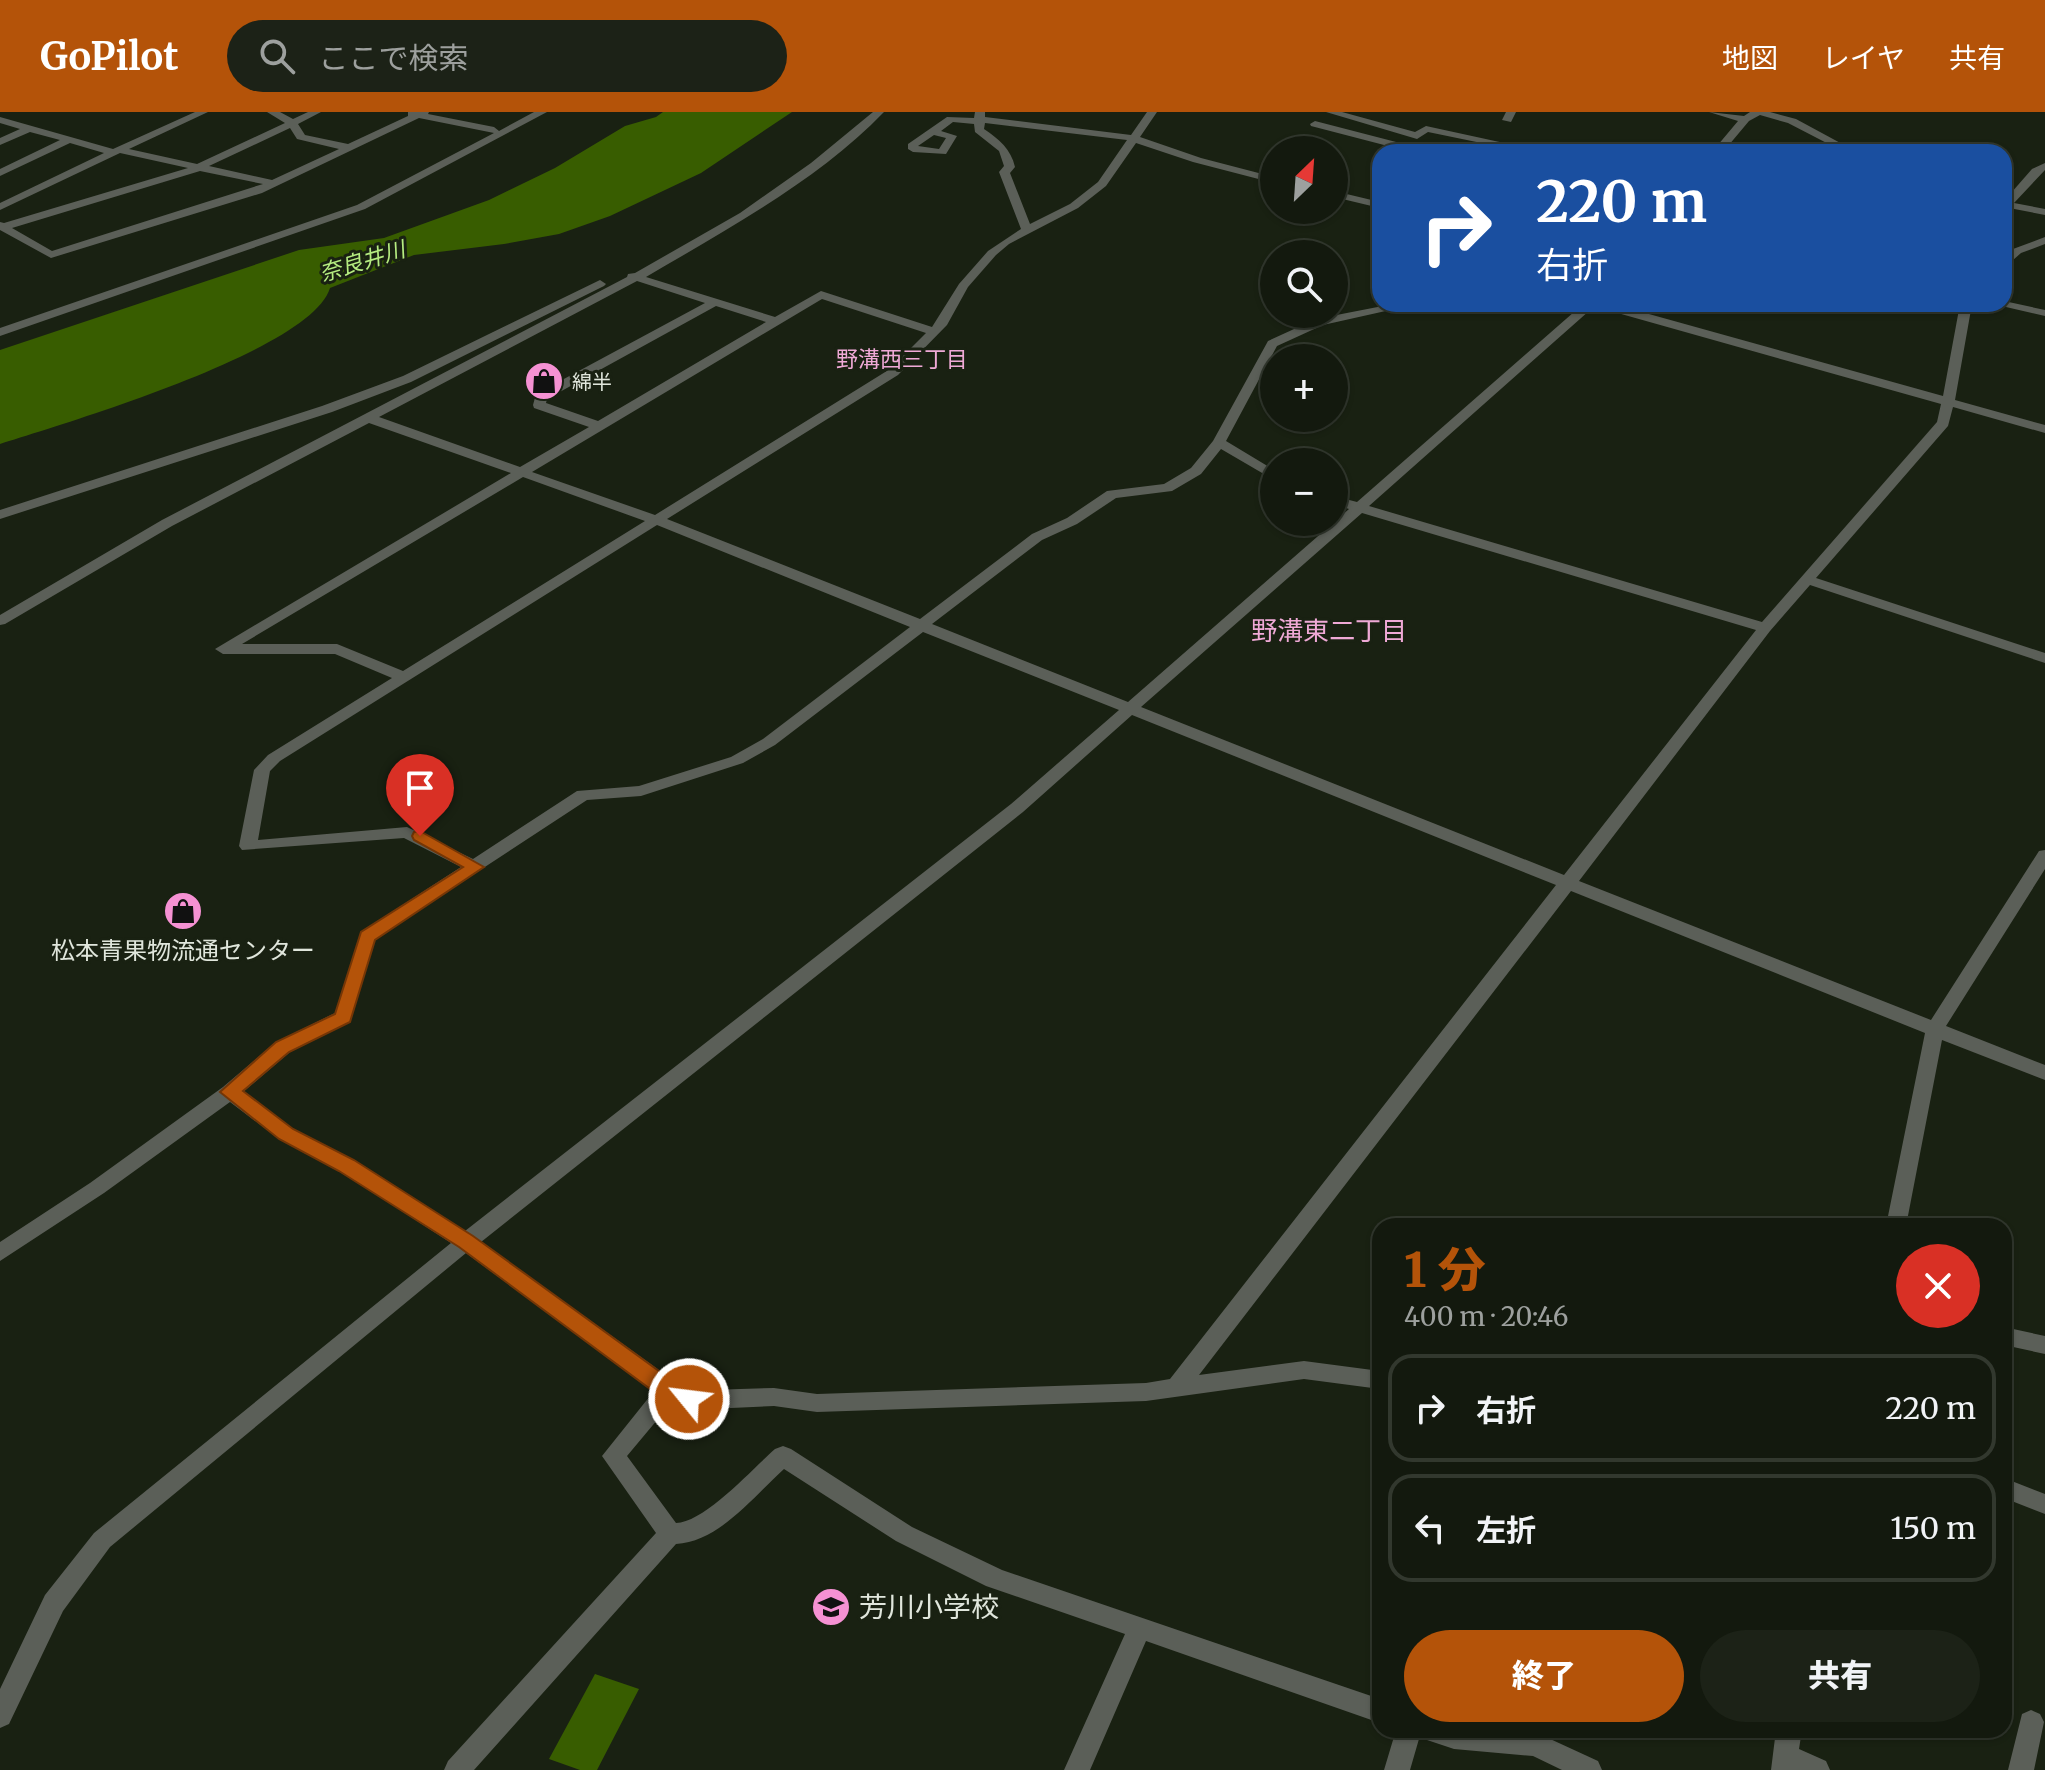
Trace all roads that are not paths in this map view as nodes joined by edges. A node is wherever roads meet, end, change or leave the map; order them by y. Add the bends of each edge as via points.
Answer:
1 (203, 112) edge
2 (272, 112) edge
3 (316, 112) edge
4 (402, 112) edge
5 (542, 112) edge
6 (879, 112) edge
7 (1152, 112) edge
8 (1331, 112) edge
9 (1714, 112) edge
10 (1759, 112) edge
11 (421, 114) edge
12 (978, 117) edge
13 (1745, 119) junction
14 (0, 120) edge
15 (291, 122) junction
16 (1315, 124) dead end
17 (1378, 125) junction
18 (30, 128) junction
19 (494, 130) dead end
20 (933, 132) dead end
21 (1363, 136) junction
22 (1133, 138) junction
23 (70, 139) junction
24 (0, 142) edge
25 (1393, 144) edge
26 (1501, 144) edge
27 (1724, 144) edge
28 (1837, 144) edge
29 (350, 148) junction
30 (116, 151) junction
31 (2045, 166) edge
32 (196, 167) junction
33 (0, 173) edge
34 (1260, 176) edge
35 (276, 184) junction
36 (1348, 197) edge
37 (2012, 197) edge
38 (1372, 203) edge
39 (2012, 205) edge
40 (0, 207) edge
41 (2045, 212) edge
42 (1, 226) edge
43 (1027, 231) junction
44 (2045, 240) edge
45 (2012, 256) edge
46 (637, 277) junction
47 (715, 302) junction
48 (2012, 307) edge
49 (1372, 312) edge
50 (1582, 312) edge
51 (1655, 312) edge
52 (1963, 312) edge
53 (2044, 313) edge
54 (778, 322) junction
55 (933, 331) junction
56 (0, 332) edge
57 (1950, 400) junction
58 (368, 418) junction
59 (599, 426) junction
60 (2045, 429) edge
61 (1219, 442) junction
62 (1260, 467) edge
63 (521, 472) junction
64 (1348, 504) edge
65 (1361, 508) junction
66 (0, 515) edge
67 (654, 519) junction
68 (1808, 580) junction
69 (0, 621) edge
70 (922, 626) junction
71 (1765, 628) junction
72 (2045, 658) edge
73 (402, 676) junction
74 (1132, 711) junction
75 (2045, 855) edge
76 (475, 867) junction
77 (1567, 882) junction
78 (1935, 1029) junction
79 (2045, 1073) edge
80 (230, 1092) junction
81 (1898, 1218) edge
82 (466, 1242) junction
83 (0, 1253) edge
84 (2012, 1338) edge
85 (2045, 1345) edge
86 (1372, 1379) edge
87 (1177, 1387) junction
88 (669, 1390) junction
89 (2012, 1491) edge
90 (2045, 1504) edge
91 (670, 1534) junction
92 (1139, 1629) junction
93 (1372, 1708) edge
94 (0, 1716) edge
95 (2031, 1722) dead end
96 (1407, 1738) edge
97 (1466, 1738) edge
98 (1787, 1752) edge
99 (457, 1770) edge
100 (1077, 1770) edge
101 (1397, 1770) edge
102 (1589, 1770) edge
103 (1817, 1770) edge
104 (2021, 1770) edge

1 - 30 street
2 - 15 street
3 - 15 street
4 - 11 street
5 - 56 street via 361,207
6 - 46 street via 744,215
7 - 22 street
8 - 17 street
9 - 13 street
10 - 13 street
10 - 28 street via 1792,121
11 - 19 street
11 - 29 street
12 - 20 street via 951,119
12 - 22 street
12 - 43 street via 979,130 1009,159 1004,172
13 - 27 street
14 - 18 street
15 - 29 street via 301,137
15 - 32 street
16 - 21 street
17 - 21 street
17 - 26 street via 1417,136 1426,129
18 - 23 street
18 - 24 street
21 - 25 street
22 - 34 street
22 - 43 street via 1090,196
23 - 30 street
23 - 33 street
29 - 35 street
30 - 32 street
30 - 40 street
31 - 37 street
32 - 35 street
32 - 42 street
35 - 42 street via 51,255
36 - 38 street
39 - 41 street
43 - 55 street via 992,253
44 - 45 street
46 - 47 street
46 - 58 street
46 - 66 street via 609,280 407,379 327,409
47 - 54 street
47 - 59 street via 541,397 539,405
48 - 53 street
49 - 61 street via 1320,322 1272,344
50 - 65 street
51 - 57 street
52 - 57 street
54 - 55 street via 821,295
54 - 59 street
55 - 67 street via 894,372
57 - 60 street
57 - 68 street via 1943,423
58 - 63 street
58 - 69 street via 167,523
59 - 63 street
61 - 62 street
61 - 70 street via 1184,480 1167,488 1112,494 1037,537
63 - 67 street
63 - 73 street via 223,649 337,649
64 - 65 street
65 - 71 street
65 - 74 street
67 - 70 street
67 - 73 street
68 - 71 street
68 - 72 street
70 - 74 street
70 - 76 street via 769,742 737,760 641,791 583,795
71 - 77 street
73 - 76 street via 262,770 248,846 407,832
74 - 77 street
74 - 82 street via 1017,808
75 - 78 street
76 - 80 street via 367,936 343,1017 283,1047
77 - 78 street
77 - 87 street
78 - 79 street
78 - 81 street
80 - 82 street via 286,1134 346,1165
80 - 83 street
82 - 88 street
82 - 94 street via 102,1540 54,1603
84 - 85 street
86 - 87 street via 1304,1370
87 - 88 street via 817,1403 775,1397 719,1402 689,1399
88 - 91 street via 613,1456
89 - 90 street
91 - 92 street via 689,1533 716,1516 783,1456 917,1541 995,1578
91 - 99 street
92 - 93 street
92 - 100 street
95 - 104 street
96 - 101 street
97 - 102 street via 1535,1744
98 - 103 street

